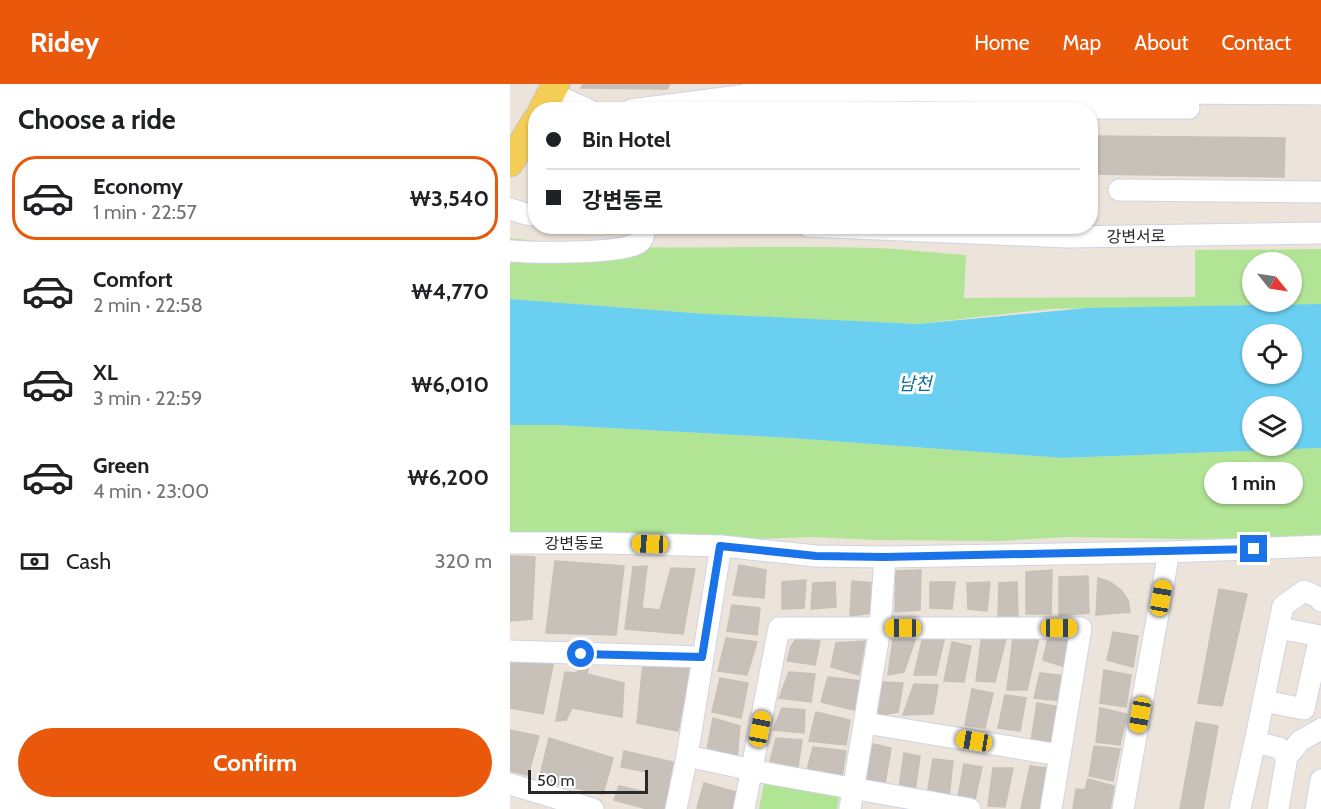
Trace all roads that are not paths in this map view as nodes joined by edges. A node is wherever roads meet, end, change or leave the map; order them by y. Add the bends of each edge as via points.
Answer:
1 (920, 87) edge
2 (761, 88) edge
3 (1321, 94) edge
4 (550, 96) edge
5 (1197, 96) edge
6 (567, 102) edge
7 (678, 102) edge
8 (1098, 106) edge
9 (1305, 109) dead end
10 (528, 133) edge
11 (510, 163) edge
12 (1119, 190) dead end
13 (1239, 191) junction
14 (1321, 192) edge
15 (1196, 205) dead end
16 (510, 208) edge
17 (528, 214) edge
18 (1321, 233) edge
19 (644, 234) edge
20 (996, 234) edge
21 (510, 251) edge
22 (514, 540) edge
23 (720, 546) junction
24 (1321, 546) edge
25 (1169, 552) junction
26 (885, 557) junction
27 (1321, 601) edge
28 (880, 628) junction
29 (1279, 628) junction
30 (510, 651) edge
31 (702, 657) junction
32 (1263, 701) junction
33 (865, 723) junction
34 (1321, 729) edge
35 (1255, 741) junction
36 (1060, 755) junction
37 (687, 756) junction
38 (1287, 757) junction
39 (752, 770) junction
40 (1321, 780) edge
41 (510, 784) edge
42 (851, 799) edge
43 (593, 809) edge
44 (676, 809) edge
45 (744, 809) edge
46 (970, 809) edge
47 (1051, 809) edge
48 (1123, 809) edge
49 (1240, 809) edge
50 (1278, 809) edge
51 (1316, 809) edge

1 - 2 street
1 - 5 street
2 - 7 street
3 - 5 street
4 - 6 street
5 - 8 street
5 - 9 street
10 - 11 main road
12 - 13 street
13 - 14 street
13 - 15 street
16 - 17 street
18 - 20 street, 강변서로 via 1067,237
19 - 21 street via 639,243 615,249
22 - 23 street, 강변동로
23 - 26 street, 강변동로 via 816,556
23 - 31 street
24 - 25 street, 강변동로
25 - 26 street, 강변동로
25 - 48 street
26 - 28 street
27 - 29 street via 1304,591 1282,606
28 - 33 street
28 - 36 street via 1081,628
28 - 39 street via 779,628
29 - 32 street
29 - 32 street via 1320,636 1305,709
30 - 31 street
31 - 37 street
32 - 35 street
33 - 36 street
33 - 42 street
34 - 38 street via 1300,741
35 - 38 street via 1279,748
35 - 49 street
36 - 47 street
37 - 39 street
37 - 44 street
38 - 50 street
39 - 42 street
39 - 45 street
40 - 51 street
41 - 43 street
42 - 46 street

